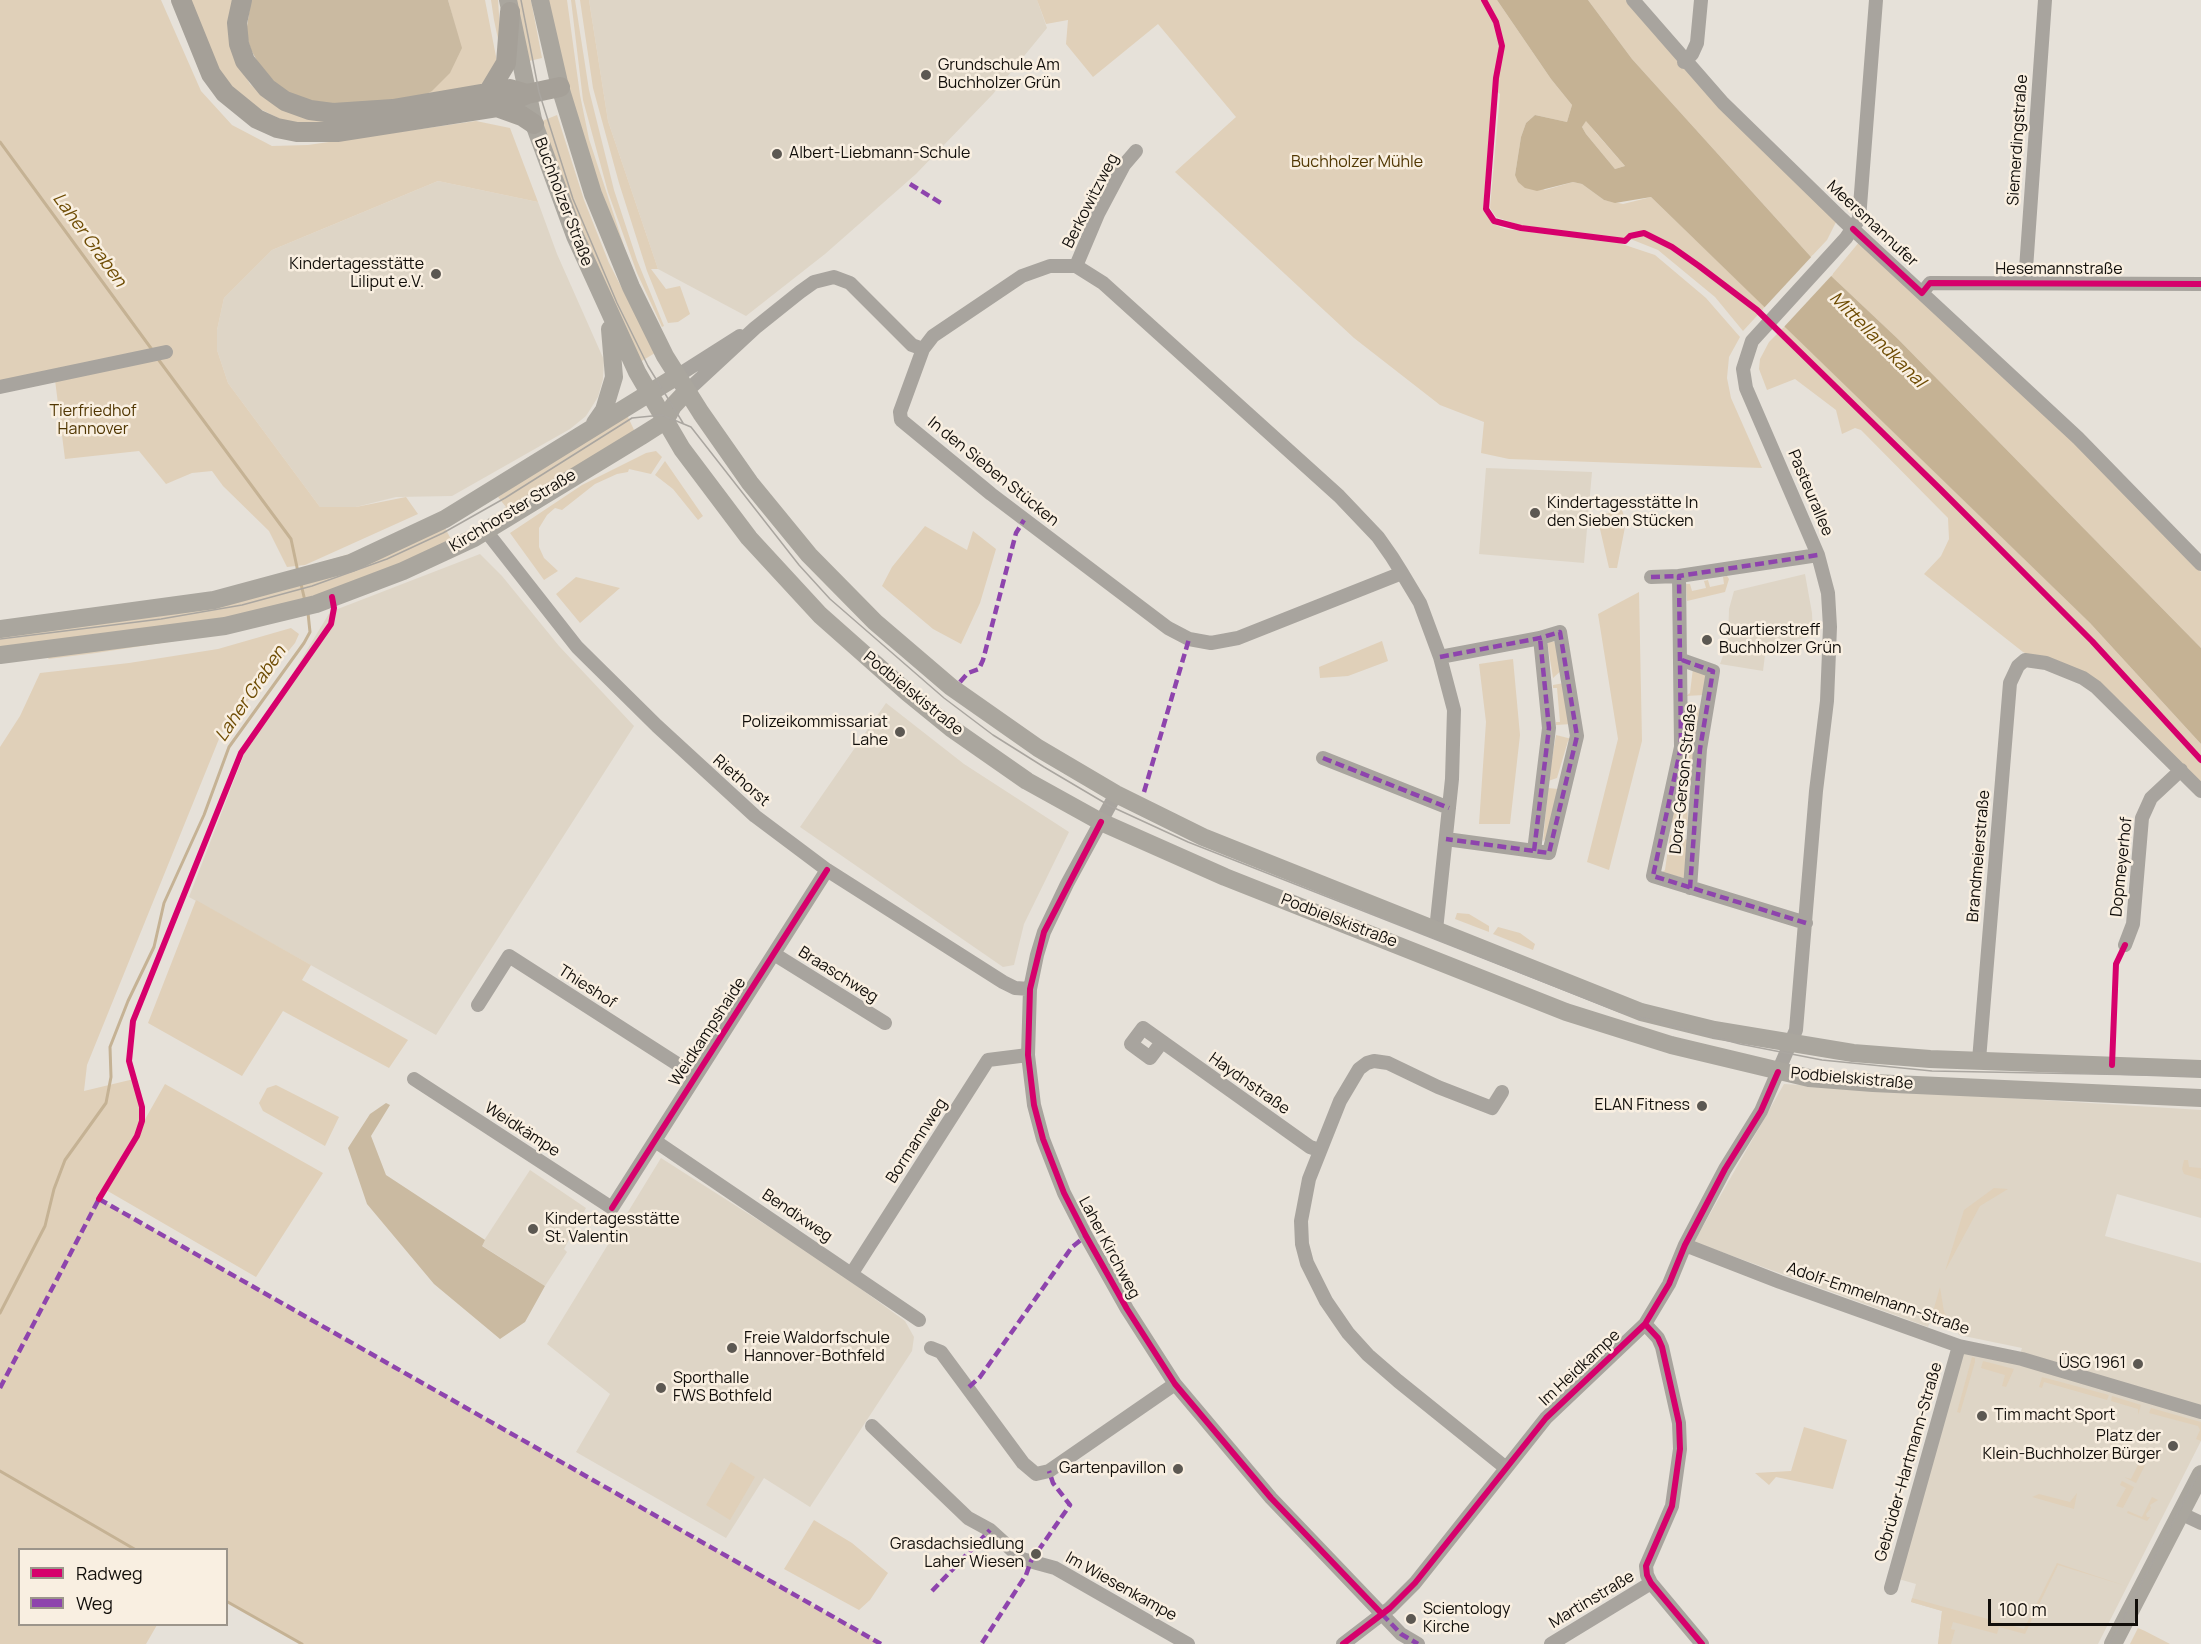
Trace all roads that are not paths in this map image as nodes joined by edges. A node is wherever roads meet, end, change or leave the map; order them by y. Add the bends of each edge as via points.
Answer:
1 (182, 0) edge
2 (242, 0) edge
3 (540, 0) edge
4 (1633, 0) edge
5 (1701, 0) edge
6 (1876, 0) edge
7 (2045, 0) edge
8 (509, 6) edge
9 (1684, 62) junction
10 (560, 87) junction
11 (527, 94) junction
12 (493, 100) junction
13 (534, 124) junction
14 (1136, 151) dead end
15 (1853, 230) junction
16 (1076, 266) junction
17 (2025, 284) junction
18 (2201, 284) edge
19 (1922, 293) junction
20 (607, 310) junction
21 (923, 349) junction
22 (166, 352) dead end
23 (682, 383) junction
24 (0, 387) edge
25 (649, 393) junction
26 (665, 421) junction
27 (591, 428) junction
28 (471, 504) junction
29 (486, 531) junction
30 (1818, 555) junction
31 (2201, 564) edge
32 (1402, 573) junction
33 (1679, 576) junction
34 (1650, 577) dead end
35 (0, 628) edge
36 (1540, 638) junction
37 (0, 655) edge
38 (1440, 657) junction
39 (1682, 660) junction
40 (1323, 758) dead end
41 (2181, 770) junction
42 (2201, 791) edge
43 (1116, 794) junction
44 (1449, 808) junction
45 (1101, 822) junction
46 (1446, 839) junction
47 (1534, 851) junction
48 (827, 870) junction
49 (1690, 888) junction
50 (1806, 923) junction
51 (1436, 930) junction
52 (2125, 945) dead end
53 (774, 954) junction
54 (1030, 989) junction
55 (478, 1005) dead end
56 (885, 1023) dead end
57 (1162, 1042) dead end
58 (1791, 1044) junction
59 (1028, 1055) junction
60 (1979, 1060) junction
61 (2201, 1069) edge
62 (1778, 1072) junction
63 (696, 1076) junction
64 (414, 1079) dead end
65 (1502, 1092) dead end
66 (2201, 1098) edge
67 (655, 1141) junction
68 (1320, 1150) junction
69 (612, 1208) joint
70 (1685, 1245) junction
71 (852, 1273) junction
72 (919, 1320) dead end
73 (1645, 1324) junction
74 (1959, 1346) junction
75 (931, 1348) dead end
76 (1175, 1384) junction
77 (2201, 1412) edge
78 (872, 1426) dead end
79 (1506, 1468) junction
80 (2201, 1474) edge
81 (2180, 1513) junction
82 (2201, 1523) edge
83 (1651, 1583) junction
84 (1891, 1588) dead end
85 (1382, 1614) junction
86 (1188, 1644) edge
87 (1343, 1644) edge
88 (1418, 1644) edge
89 (1551, 1644) edge
90 (1702, 1644) edge
91 (2113, 1644) edge

1 - 12 highway via 204,58 225,93 257,119 277,128 337,132
2 - 12 highway via 237,23 245,62 261,82 285,101 310,110 354,113
3 - 10 main road, Buchholzer Straße
4 - 9 street, Meersmannufer
5 - 9 street via 1697,43
6 - 15 street, Pasteurallee via 1860,212
7 - 17 street, Siemerdingstraße
8 - 11 main road, Buchholzer Straße
8 - 12 highway via 506,63
9 - 15 street, Meersmannufer
10 - 11 highway
10 - 23 main road, Buchholzer Straße via 592,194 619,263
11 - 12 highway
11 - 13 main road, Buchholzer Straße
12 - 13 highway
13 - 20 main road, Buchholzer Straße via 574,236
14 - 16 street, Berkowitzweg via 1124,165
15 - 19 street, Meersmannufer
15 - 30 street, Pasteurallee via 1759,333 1743,369 1746,388
16 - 21 street, In den Sieben Stücken via 1050,266 1022,276 933,336
16 - 32 street via 1102,283 1339,496 1378,537
17 - 18 street, Hesemannstraße
17 - 19 street, Hesemannstraße via 1930,283
19 - 31 street, Meersmannufer via 2078,438
20 - 25 main road, Buchholzer Straße
20 - 27 main road via 614,377 604,410
21 - 23 street via 912,345 850,283 834,277 814,282
21 - 32 street, In den Sieben Stücken via 900,412 901,420 999,501 1168,628 1189,639 1211,643 1238,638
22 - 24 street
23 - 25 main road, Kirchhorster Straße
23 - 26 main road, Kirchhorster Straße
23 - 43 main road, Podbielskistraße via 750,483 809,555 875,622 942,680 1000,723
25 - 26 main road, Podbielskistraße
25 - 27 main road, Kirchhorster Straße
26 - 29 main road, Kirchhorster Straße
26 - 45 main road, Podbielskistraße via 749,538 854,646 951,728 1027,781
27 - 28 main road, Kirchhorster Straße
28 - 29 main road
28 - 35 main road, Kirchhorster Straße via 410,537 310,576 214,600
29 - 37 main road, Kirchhorster Straße via 403,572 293,610 225,626
29 - 48 street, Riethorst via 567,636 645,715 747,810
30 - 33 street
30 - 50 street, Pasteurallee via 1828,593 1830,627
32 - 38 street via 1420,603
33 - 34 street
33 - 39 street, Dora-Gerson-Straße
36 - 38 street
36 - 47 street via 1549,728
36 - 47 street via 1560,632 1577,736 1549,853
38 - 44 street via 1454,710
39 - 49 street, Dora-Gerson-Straße via 1713,671 1700,749
39 - 49 street, Dora-Gerson-Straße via 1681,747 1653,876
40 - 44 street
41 - 42 street
41 - 52 street, Dopmeyerhof via 2151,798 2142,818 2133,924
41 - 60 street, Brandmeierstraße via 2083,678 2046,663 2025,660 2013,673
43 - 45 street, Laher Kirchweg
43 - 51 main road, Podbielskistraße via 1271,866
44 - 46 street
45 - 54 street, Laher Kirchweg via 1044,932
45 - 62 main road, Podbielskistraße via 1225,877 1605,1026
46 - 47 street
46 - 51 street
48 - 53 street, Weidkampshaide
48 - 54 street, Riethorst via 1003,982
49 - 50 street, Dora-Gerson-Straße
50 - 58 street, Pasteurallee via 1798,1024
51 - 58 main road, Podbielskistraße via 1641,1012
53 - 56 street, Braaschweg
53 - 63 street, Weidkampshaide
54 - 59 street, Laher Kirchweg
55 - 63 street, Thieshof via 509,956
57 - 68 street, Haydnstraße via 1310,1147
58 - 60 main road, Podbielskistraße via 1894,1057
58 - 62 street, Im Heidkampe
59 - 71 street, Bormannweg via 988,1060
59 - 76 street, Laher Kirchweg via 1034,1105 1064,1193 1122,1300
60 - 61 main road, Podbielskistraße
62 - 66 main road, Podbielskistraße via 1873,1083
62 - 70 street, Im Heidkampe via 1756,1120
63 - 67 street, Weidkampshaide
64 - 69 street, Weidkämpe
65 - 68 street via 1492,1108 1374,1060 1359,1069 1349,1084
67 - 69 street, Weidkampshaide
67 - 71 street, Bendixweg
68 - 79 street via 1304,1201 1302,1244 1326,1301 1368,1355
70 - 73 street, Im Heidkampe via 1669,1284
70 - 74 street, Adolf-Emmelmann-Straße
71 - 72 street, Bendixweg
73 - 79 street, Im Heidkampe via 1562,1402
73 - 83 street via 1662,1347 1679,1423 1680,1449 1672,1506 1646,1566
74 - 77 street, Adolf-Emmelmann-Straße via 2022,1359
74 - 84 street, Gebrüder-Hartmann-Straße
75 - 76 street via 941,1352 955,1368 1029,1471 1042,1475
76 - 85 street, Laher Kirchweg via 1271,1498
78 - 86 street, Im Wiesenkampe via 968,1518 990,1530 1022,1558 1055,1568
79 - 85 street, Im Heidkampe via 1435,1560
80 - 81 main road
81 - 82 street
81 - 91 main road
83 - 89 street, Martinstraße
83 - 90 street
85 - 87 street, Im Heidkampe
85 - 88 street, Laher Kirchweg via 1401,1634

